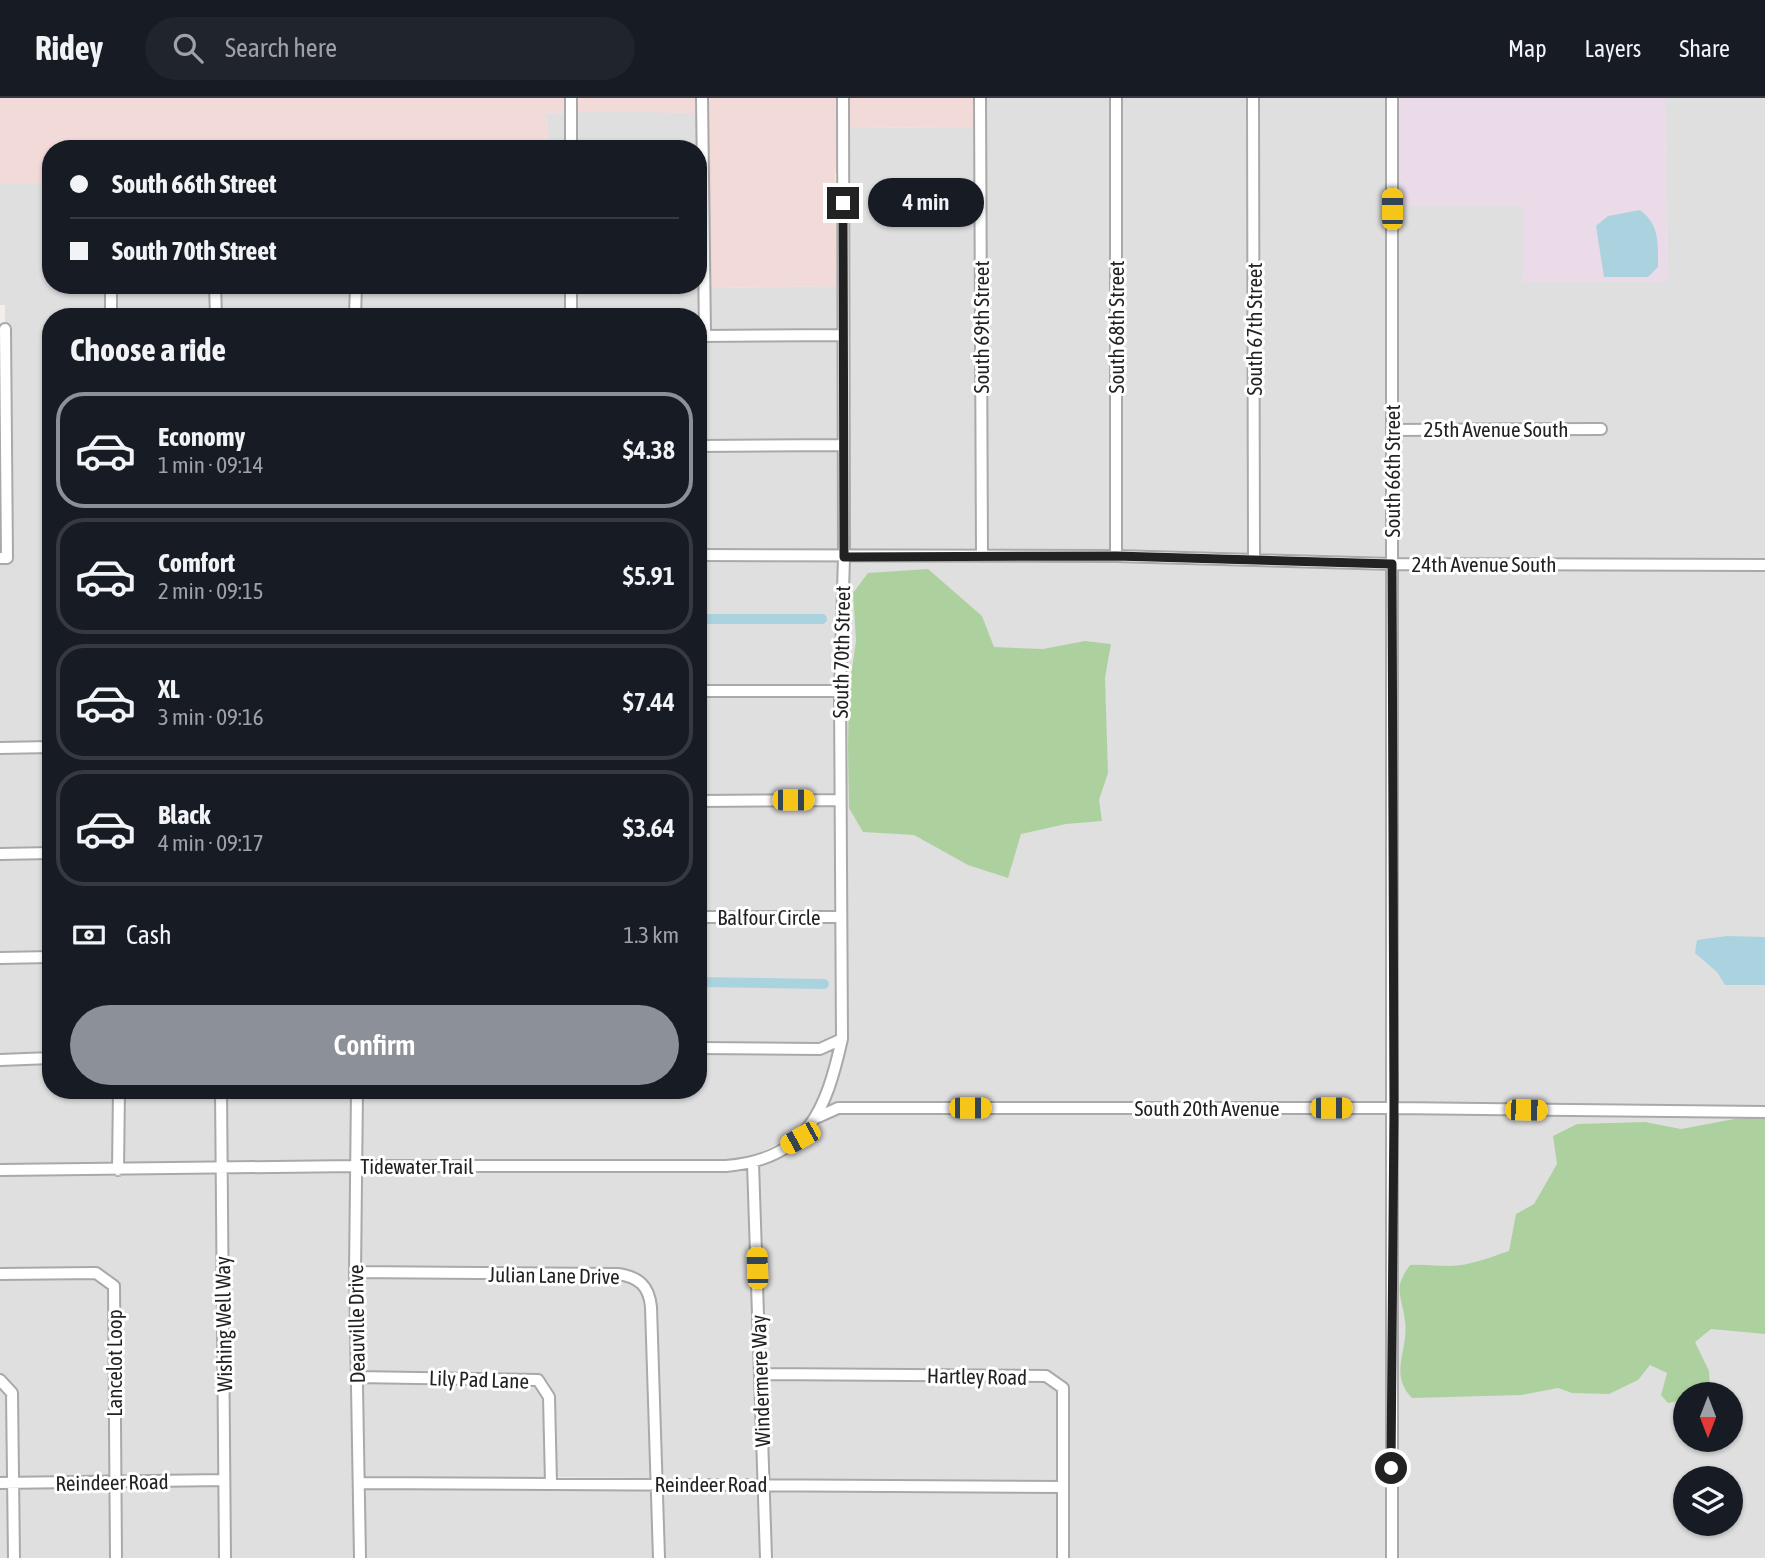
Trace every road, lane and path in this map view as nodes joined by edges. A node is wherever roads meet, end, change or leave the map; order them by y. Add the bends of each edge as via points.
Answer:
1 (571, 98) edge
2 (702, 98) edge
3 (843, 98) edge
4 (980, 98) edge
5 (1116, 98) edge
6 (1253, 98) edge
7 (1392, 98) edge
8 (571, 140) edge
9 (702, 140) edge
10 (5, 329) dead end
11 (843, 335) junction
12 (707, 336) edge
13 (1601, 429) dead end
14 (1392, 430) junction
15 (843, 445) junction
16 (707, 446) edge
17 (707, 555) edge
18 (982, 556) junction
19 (1116, 556) junction
20 (844, 557) junction
21 (3, 558) edge
22 (1254, 560) junction
23 (1392, 564) junction
24 (1765, 565) edge
25 (707, 691) edge
26 (840, 691) junction
27 (42, 747) edge
28 (0, 748) edge
29 (840, 800) junction
30 (707, 801) edge
31 (42, 853) edge
32 (0, 854) edge
33 (707, 917) edge
34 (840, 917) junction
35 (42, 957) edge
36 (0, 958) edge
37 (842, 1039) junction
38 (707, 1048) edge
39 (42, 1058) edge
40 (0, 1060) edge
41 (119, 1099) edge
42 (221, 1099) edge
43 (356, 1099) edge
44 (1394, 1108) junction
45 (1765, 1112) edge
46 (818, 1117) junction
47 (753, 1163) junction
48 (355, 1166) junction
49 (222, 1167) junction
50 (0, 1170) edge
51 (118, 1170) junction
52 (355, 1272) junction
53 (0, 1274) edge
54 (760, 1374) junction
55 (356, 1377) junction
56 (0, 1380) edge
57 (224, 1480) junction
58 (0, 1483) edge
59 (13, 1483) junction
60 (114, 1483) junction
61 (359, 1483) junction
62 (551, 1483) junction
63 (657, 1483) junction
64 (763, 1484) junction
65 (1063, 1487) junction
66 (14, 1558) edge
67 (116, 1558) edge
68 (225, 1558) edge
69 (360, 1558) edge
70 (659, 1558) edge
71 (765, 1558) edge
72 (1063, 1558) edge
73 (1392, 1558) edge

1 - 8 street
2 - 9 street
3 - 11 street, South 70th Street
4 - 18 street, South 69th Street
5 - 19 street, South 68th Street
6 - 22 street, South 67th Street
7 - 14 street, South 66th Street
10 - 21 street
11 - 12 street
11 - 15 street, South 70th Street
13 - 14 street, 25th Avenue South
14 - 23 street, South 66th Street
15 - 16 street
15 - 20 street, South 70th Street
17 - 20 street, 24th Avenue South
18 - 19 street, 24th Avenue South
18 - 20 street, 24th Avenue South
19 - 22 street, 24th Avenue South
20 - 26 street, South 70th Street
22 - 23 street, 24th Avenue South
23 - 24 street, 24th Avenue South
23 - 44 street, South 66th Street
25 - 26 street
26 - 29 street, South 70th Street
27 - 28 street
29 - 30 street
29 - 34 street, South 70th Street
31 - 32 street
33 - 34 street, Balfour Circle
34 - 37 street, South 70th Street
35 - 36 street
37 - 38 street via 820,1049
37 - 46 street, South 70th Street via 832,1086
39 - 40 street
41 - 51 street
42 - 49 street, Wishing Well Way
43 - 48 street, Deauville Drive
44 - 45 street, South 20th Avenue
44 - 46 street, South 20th Avenue via 838,1108
44 - 73 street, South 66th Street
46 - 47 street, Tidewater Trail via 800,1138
47 - 48 street, Tidewater Trail
47 - 54 street, Windermere Way
48 - 49 street, Tidewater Trail
48 - 52 street, Deauville Drive
49 - 51 street, Tidewater Trail
49 - 57 street, Wishing Well Way
50 - 51 street, Tidewater Trail
52 - 55 street, Deauville Drive
52 - 63 street, Julian Lane Drive via 618,1275 640,1281 651,1307
53 - 60 street, Lancelot Loop via 96,1273 114,1286
54 - 64 street, Windermere Way
54 - 65 street, Hartley Road via 1045,1377 1063,1388
55 - 61 street, Deauville Drive
55 - 62 street, Lily Pad Lane via 538,1380 549,1397
56 - 59 street via 12,1393
57 - 60 street, Reindeer Road
57 - 68 street, Wishing Well Way
58 - 59 street, Reindeer Road
59 - 60 street, Reindeer Road
59 - 66 street
60 - 67 street, Lancelot Loop
61 - 62 street, Reindeer Road
61 - 69 street, Deauville Drive
62 - 63 street, Reindeer Road
63 - 64 street, Reindeer Road
63 - 70 street, Julian Lane Drive
64 - 65 street, Reindeer Road
64 - 71 street, Windermere Way
65 - 72 street, Hartley Road

